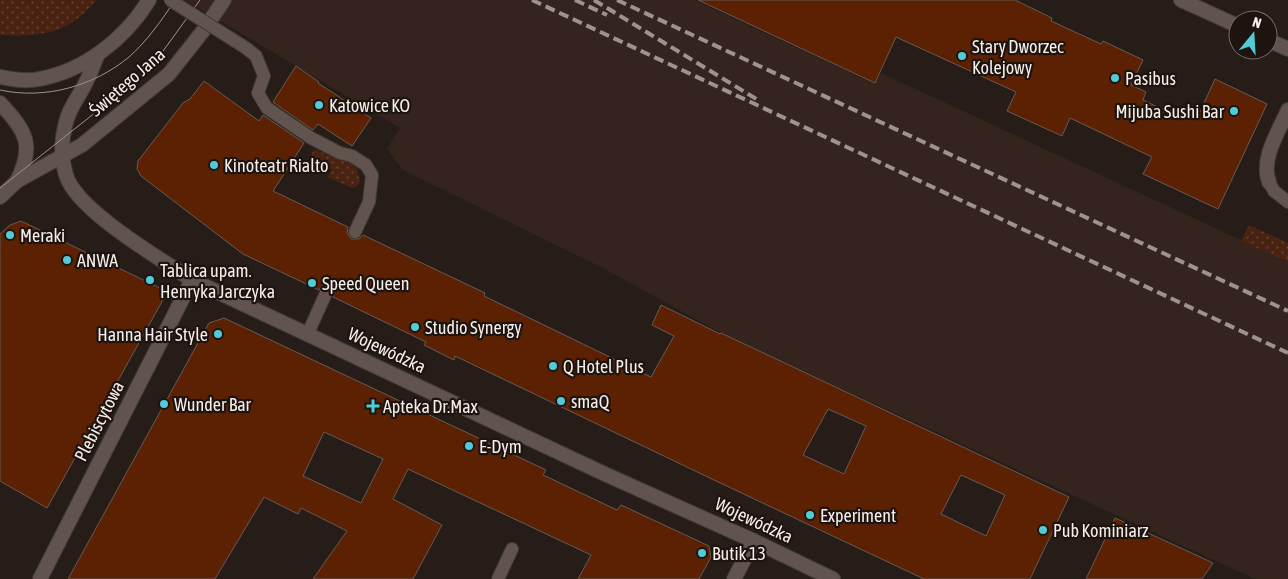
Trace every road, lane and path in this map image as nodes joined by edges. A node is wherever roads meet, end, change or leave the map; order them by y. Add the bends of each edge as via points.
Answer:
1 (150, 0) edge
2 (170, 0) edge
3 (224, 0) edge
4 (1180, 0) edge
5 (1228, 22) edge
6 (98, 54) junction
7 (0, 77) edge
8 (0, 103) edge
9 (1288, 110) edge
10 (62, 156) junction
11 (17, 181) junction
12 (1269, 182) joint
13 (0, 197) edge
14 (1288, 202) edge
15 (355, 232) dead end
16 (192, 280) junction
17 (327, 291) dead end
18 (308, 333) junction
19 (754, 540) junction
20 (512, 549) dead end
21 (40, 579) edge
22 (498, 579) edge
23 (734, 579) edge
24 (833, 579) edge

1 - 6 street via 132,24
2 - 15 lane, bridge via 256,56 264,76 258,93 267,108 311,138 366,165 372,175 369,202
3 - 10 street, Świętego Jana via 169,74 82,145
4 - 5 street
6 - 7 street via 65,72 37,80
6 - 10 street, Wojewódzka via 65,124
8 - 11 street via 18,123 28,150
9 - 12 street via 1270,151 1266,171
10 - 11 street, Świętego Jana
10 - 16 street, Wojewódzka via 66,176 91,210
11 - 13 street
12 - 14 lane via 1274,191
16 - 18 street, Wojewódzka
16 - 21 street, Plebiscytowa
17 - 18 lane
18 - 19 street, Wojewódzka via 607,475
19 - 23 street
19 - 24 street, Wojewódzka
20 - 22 lane

